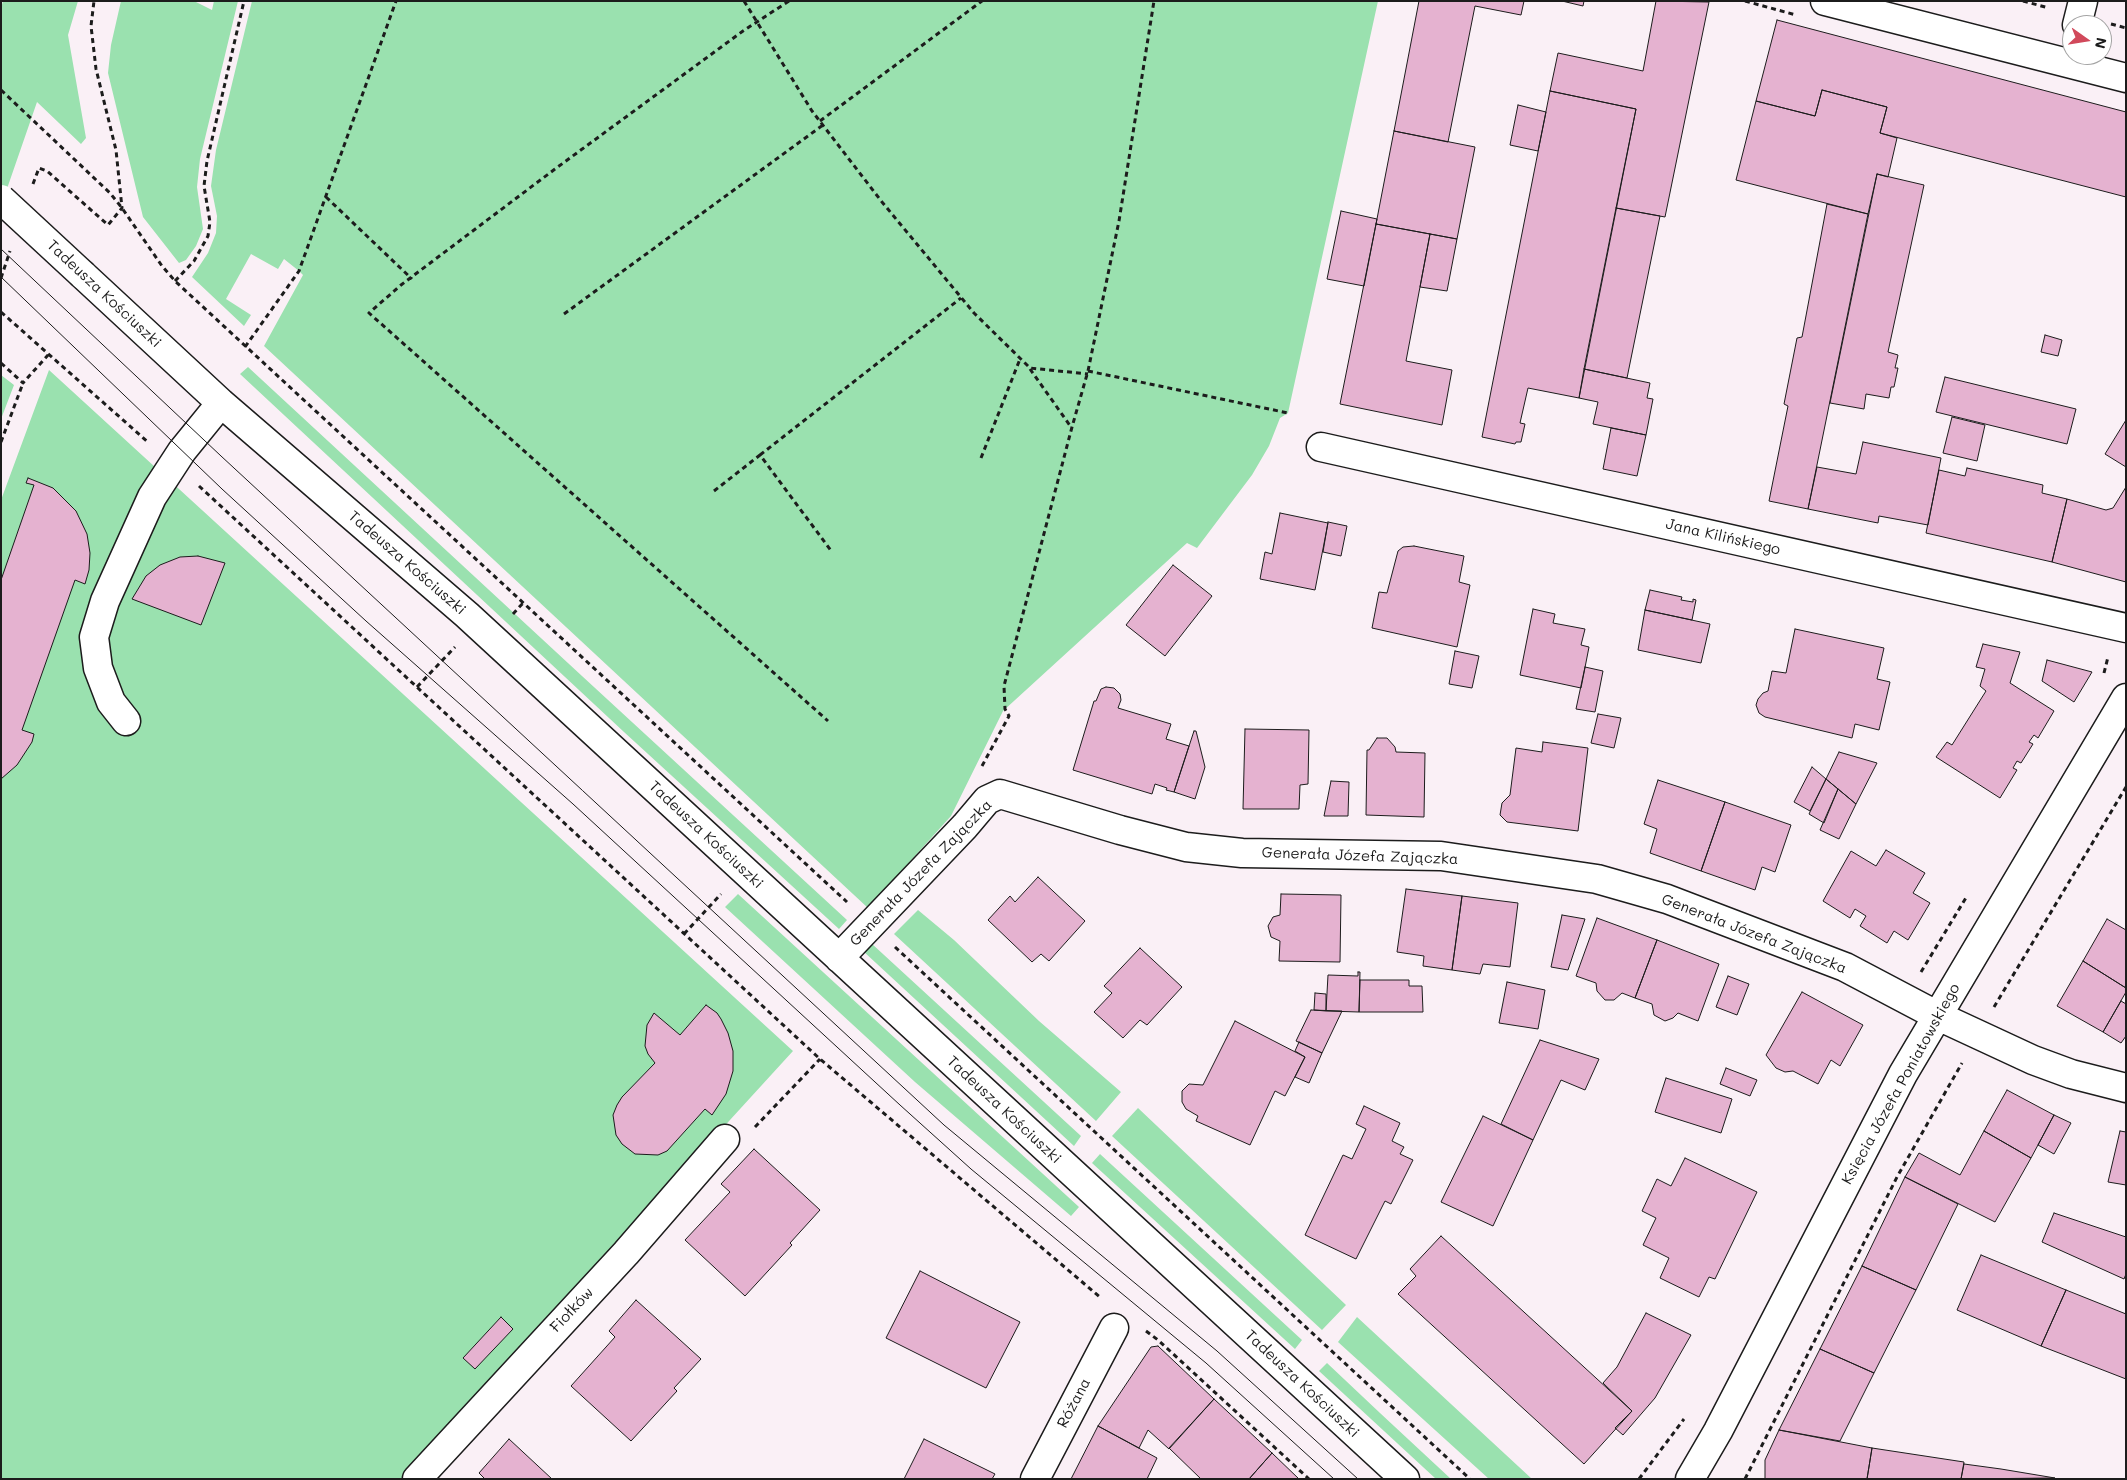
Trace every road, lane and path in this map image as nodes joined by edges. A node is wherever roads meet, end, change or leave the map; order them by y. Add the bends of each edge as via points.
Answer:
1 (94, 1) edge
2 (244, 1) edge
3 (396, 1) edge
4 (744, 1) edge
5 (789, 1) edge
6 (982, 1) edge
7 (1154, 1) edge
8 (2083, 1) edge
9 (1843, 4) edge
10 (2080, 15) edge
11 (757, 23) junction
12 (2062, 51) edge
13 (2096, 65) edge
14 (2126, 78) edge
15 (1, 90) edge
16 (820, 121) junction
17 (823, 125) junction
18 (47, 171) dead end
19 (326, 197) junction
20 (1, 199) edge
21 (122, 208) junction
22 (412, 279) junction
23 (175, 281) junction
24 (961, 298) junction
25 (1, 312) edge
26 (564, 314) dead end
27 (245, 347) junction
28 (48, 355) junction
29 (1020, 359) junction
30 (1, 363) edge
31 (1030, 368) junction
32 (1088, 373) junction
33 (22, 383) junction
34 (221, 403) junction
35 (1288, 412) dead end
36 (1072, 427) junction
37 (1, 442) edge
38 (1321, 447) dead end
39 (760, 455) junction
40 (981, 458) dead end
41 (173, 464) junction
42 (714, 491) dead end
43 (832, 552) dead end
44 (2126, 628) edge
45 (461, 652) dead end
46 (417, 687) junction
47 (2126, 698) edge
48 (828, 720) dead end
49 (126, 721) dead end
50 (2126, 787) edge
51 (973, 816) junction
52 (714, 887) dead end
53 (871, 924) junction
54 (684, 934) junction
55 (839, 958) junction
56 (1936, 1015) junction
57 (1979, 1033) junction
58 (820, 1058) junction
59 (2126, 1088) edge
60 (755, 1126) dead end
61 (725, 1139) dead end
62 (1110, 1315) joint
63 (1143, 1329) dead end
64 (417, 1479) edge
65 (1035, 1479) edge
66 (1309, 1479) edge
67 (1405, 1479) edge
68 (1470, 1479) edge
69 (1690, 1479) edge
70 (1745, 1479) edge

1 - 21 path via 92,26 96,69 116,150
2 - 23 path via 207,161 204,186 210,222 208,236 194,261
3 - 19 path
4 - 11 path
5 - 11 path
6 - 16 path
7 - 32 path via 1119,221
8 - 10 street
9 - 12 street
11 - 16 path
11 - 22 path via 555,169
13 - 14 street
15 - 21 path via 79,162
16 - 17 path
17 - 24 path
17 - 26 path
18 - 21 path via 108,225
19 - 22 path
19 - 27 path via 299,271
20 - 34 street, Tadeusza Kościuszki, bridge
21 - 23 path
22 - 48 path via 369,313
23 - 27 path
24 - 29 path
24 - 39 path
25 - 28 path
27 - 53 path
28 - 33 path
28 - 41 path
29 - 31 path
29 - 40 path
30 - 33 path
31 - 32 path
31 - 36 path
32 - 35 path
32 - 36 path
33 - 37 path
34 - 41 street
34 - 55 street, Tadeusza Kościuszki via 467,615
36 - 51 path via 1004,686 1005,709 1009,716 982,764
38 - 44 street, Jana Kilińskiego
39 - 42 path
39 - 43 path
41 - 46 path
41 - 49 street via 152,497 105,601 94,637 98,668 107,693
45 - 46 path via 455,647
46 - 54 path
47 - 56 street, Księcia Józefa Poniatowskiego
50 - 57 path
51 - 53 street, Generała Józefa Zajączka
51 - 56 street, Generała Józefa Zajączka via 987,800 1000,794 1186,847 1242,853 1441,856 1597,878 1667,900 1845,967
52 - 54 path via 722,894
53 - 55 street, Generała Józefa Zajączka
53 - 68 path
54 - 58 path
55 - 67 street, Tadeusza Kościuszki
56 - 57 street, Generała Józefa Zajączka
56 - 69 street, Księcia Józefa Poniatowskiego
57 - 59 street, Generała Józefa Zajączka via 2033,1060
57 - 70 path via 1897,1177
58 - 60 path
58 - 62 path
61 - 64 street, Fiołków
62 - 65 street, Różana
63 - 66 path

